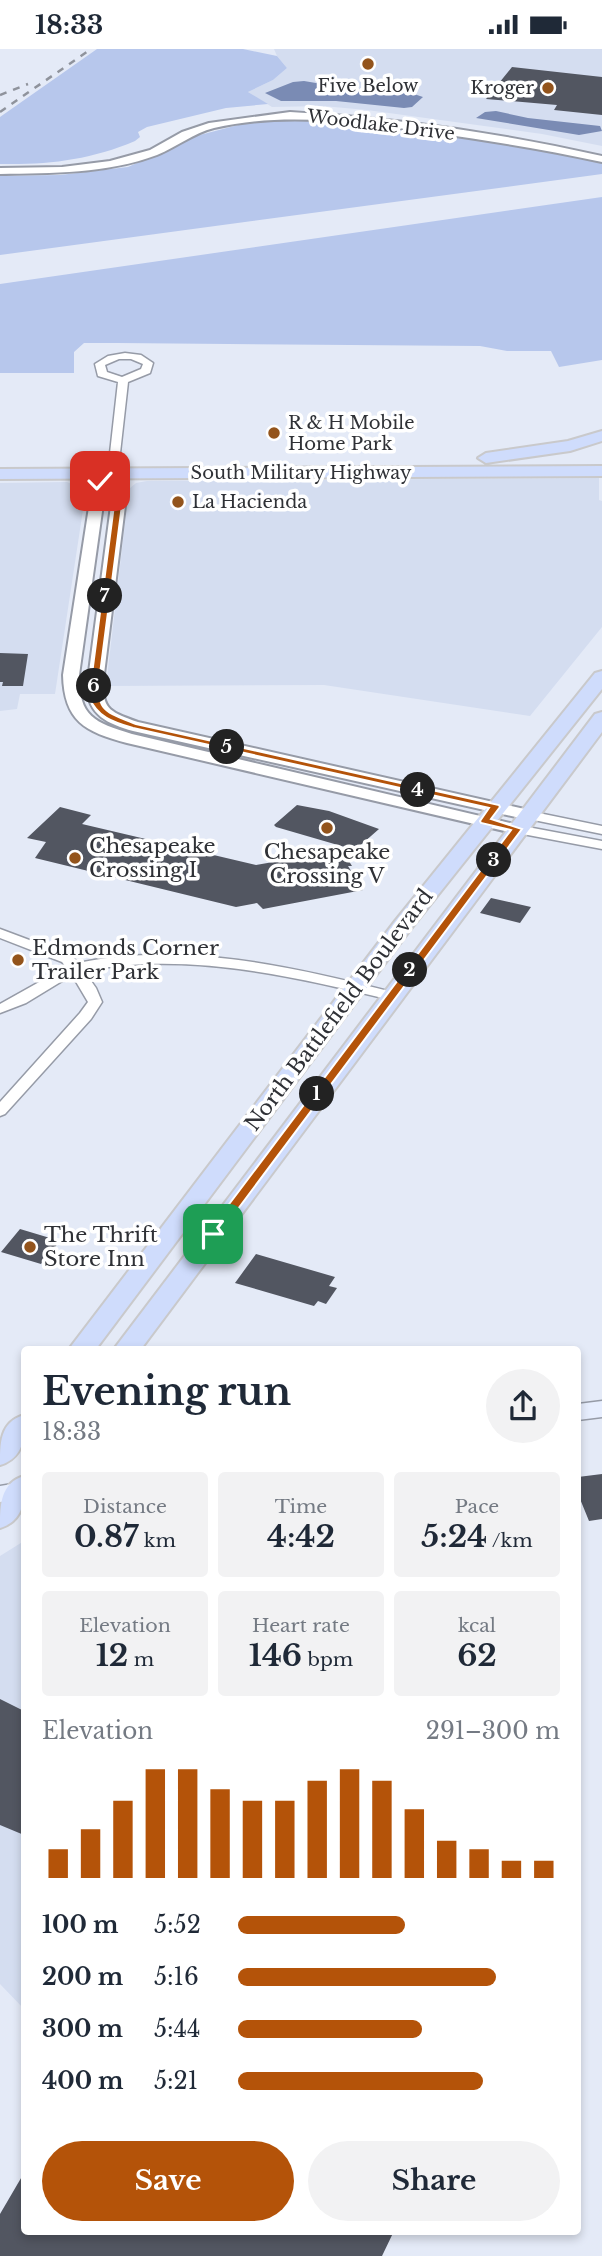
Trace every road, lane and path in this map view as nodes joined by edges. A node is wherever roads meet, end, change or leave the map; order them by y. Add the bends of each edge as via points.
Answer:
1 (602, 151) edge
2 (602, 159) edge
3 (0, 170) edge
4 (122, 380) dead end
5 (602, 436) edge
6 (461, 460) junction
7 (602, 460) edge
8 (0, 461) edge
9 (113, 468) junction
10 (602, 471) edge
11 (0, 474) edge
12 (601, 679) edge
13 (602, 718) edge
14 (83, 720) junction
15 (166, 733) junction
16 (490, 814) junction
17 (523, 822) junction
18 (602, 830) edge
19 (602, 845) edge
20 (0, 933) edge
21 (76, 968) junction
22 (355, 986) junction
23 (391, 996) junction
24 (0, 1009) edge
25 (0, 1111) edge
26 (84, 1346) edge
27 (129, 1346) edge
28 (602, 1409) edge
29 (581, 1412) edge
30 (21, 1428) edge
31 (0, 1455) edge
32 (18, 1490) edge
33 (0, 1518) edge

1 - 3 street, Woodlake Drive via 354,112 285,110 199,121 101,159
2 - 3 street, Woodlake Drive via 516,141 298,115 213,125 154,152 111,164
4 - 9 street
5 - 6 main road via 536,452
6 - 7 main road, South Military Highway
6 - 9 main road, South Military Highway
8 - 9 main road, South Military Highway
9 - 10 main road, South Military Highway
9 - 11 main road, South Military Highway
9 - 14 street via 100,481 71,675 70,697
9 - 15 street via 121,482 93,697 98,709 109,717
12 - 16 main road, North Battlefield Boulevard
13 - 17 main road, North Battlefield Boulevard
14 - 15 street via 134,732
14 - 16 street via 127,738
15 - 16 street
16 - 17 street
16 - 22 main road, North Battlefield Boulevard
17 - 18 street
17 - 19 street
17 - 23 main road, North Battlefield Boulevard
20 - 21 street via 67,959
21 - 22 street via 96,963 203,961
21 - 24 street
21 - 25 street via 95,998 93,1006
22 - 23 street
22 - 26 main road, North Battlefield Boulevard
23 - 27 main road, North Battlefield Boulevard
28 - 29 main road
30 - 31 main road
32 - 33 main road

